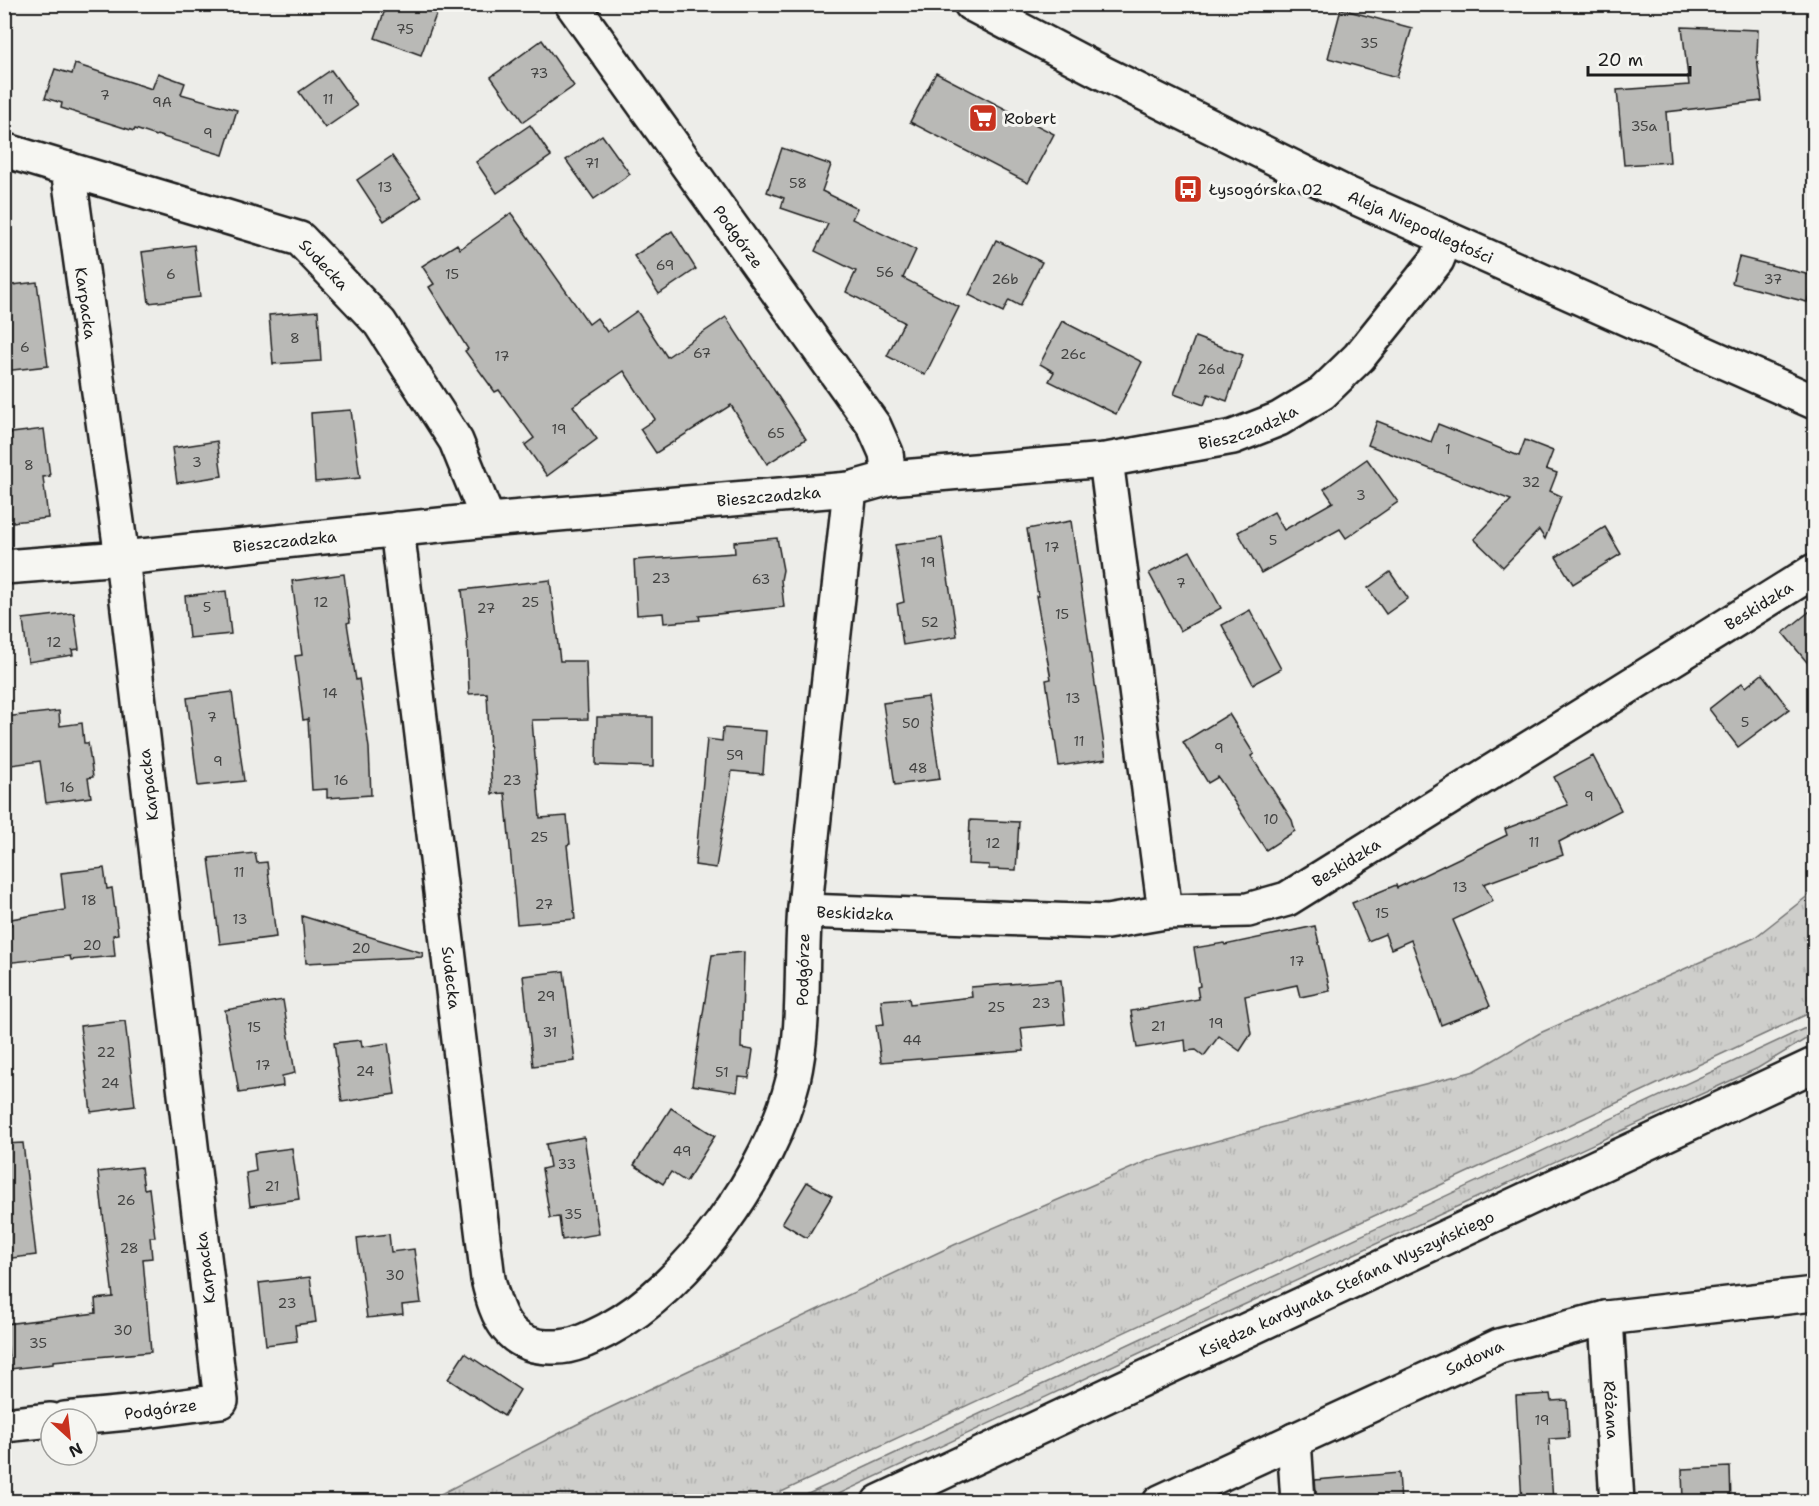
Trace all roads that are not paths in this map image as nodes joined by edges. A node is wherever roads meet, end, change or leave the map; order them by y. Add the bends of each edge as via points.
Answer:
1 (572, 4) edge
2 (971, 4) edge
3 (4, 150) edge
4 (68, 169) junction
5 (1446, 238) junction
6 (1815, 402) edge
7 (1106, 460) junction
8 (889, 478) junction
9 (850, 489) junction
10 (488, 520) junction
11 (397, 529) junction
12 (122, 558) junction
13 (4, 567) edge
14 (1815, 571) edge
15 (805, 911) junction
16 (1165, 912) junction
17 (1815, 1065) edge
18 (1815, 1294) edge
19 (1606, 1318) junction
20 (592, 1338) joint
21 (221, 1401) joint
22 (99, 1415) edge
23 (39, 1421) edge
24 (4, 1425) edge
25 (1294, 1440) junction
26 (879, 1502) edge
27 (1160, 1502) edge
28 (1298, 1502) edge
29 (1617, 1502) edge

1 - 8 street, Podgórze via 874,426 886,453
2 - 5 street, Aleja Niepodległości via 1343,192
3 - 4 street, Sudecka
4 - 10 street, Sudecka via 300,239 380,323 456,441
4 - 12 street, Karpacka
5 - 6 street, Aleja Niepodległości
5 - 7 street, Bieszczadzka via 1437,260 1359,357 1322,393 1279,419 1233,437
7 - 8 street, Bieszczadzka
7 - 16 street
8 - 9 street, Bieszczadzka
9 - 10 street, Bieszczadzka
9 - 15 street, Podgórze
10 - 11 street, Bieszczadzka
11 - 12 street, Bieszczadzka
11 - 20 street, Sudecka via 492,1298 509,1331 530,1344 554,1348
12 - 13 street, Bieszczadzka
12 - 21 street, Karpacka
14 - 16 street, Beskidzka via 1287,898 1248,910
15 - 16 street, Beskidzka via 1107,922
15 - 20 street, Podgórze via 800,1035 793,1081 769,1147 736,1204 687,1266 628,1319
17 - 26 street, Księdza kardynała Stefana Wyszyńskiego
18 - 19 street, Sadowa
19 - 25 street, Sadowa via 1499,1346
19 - 29 street, Różana
21 - 22 street, Podgórze
23 - 24 street
25 - 27 street, Sadowa
25 - 28 street

